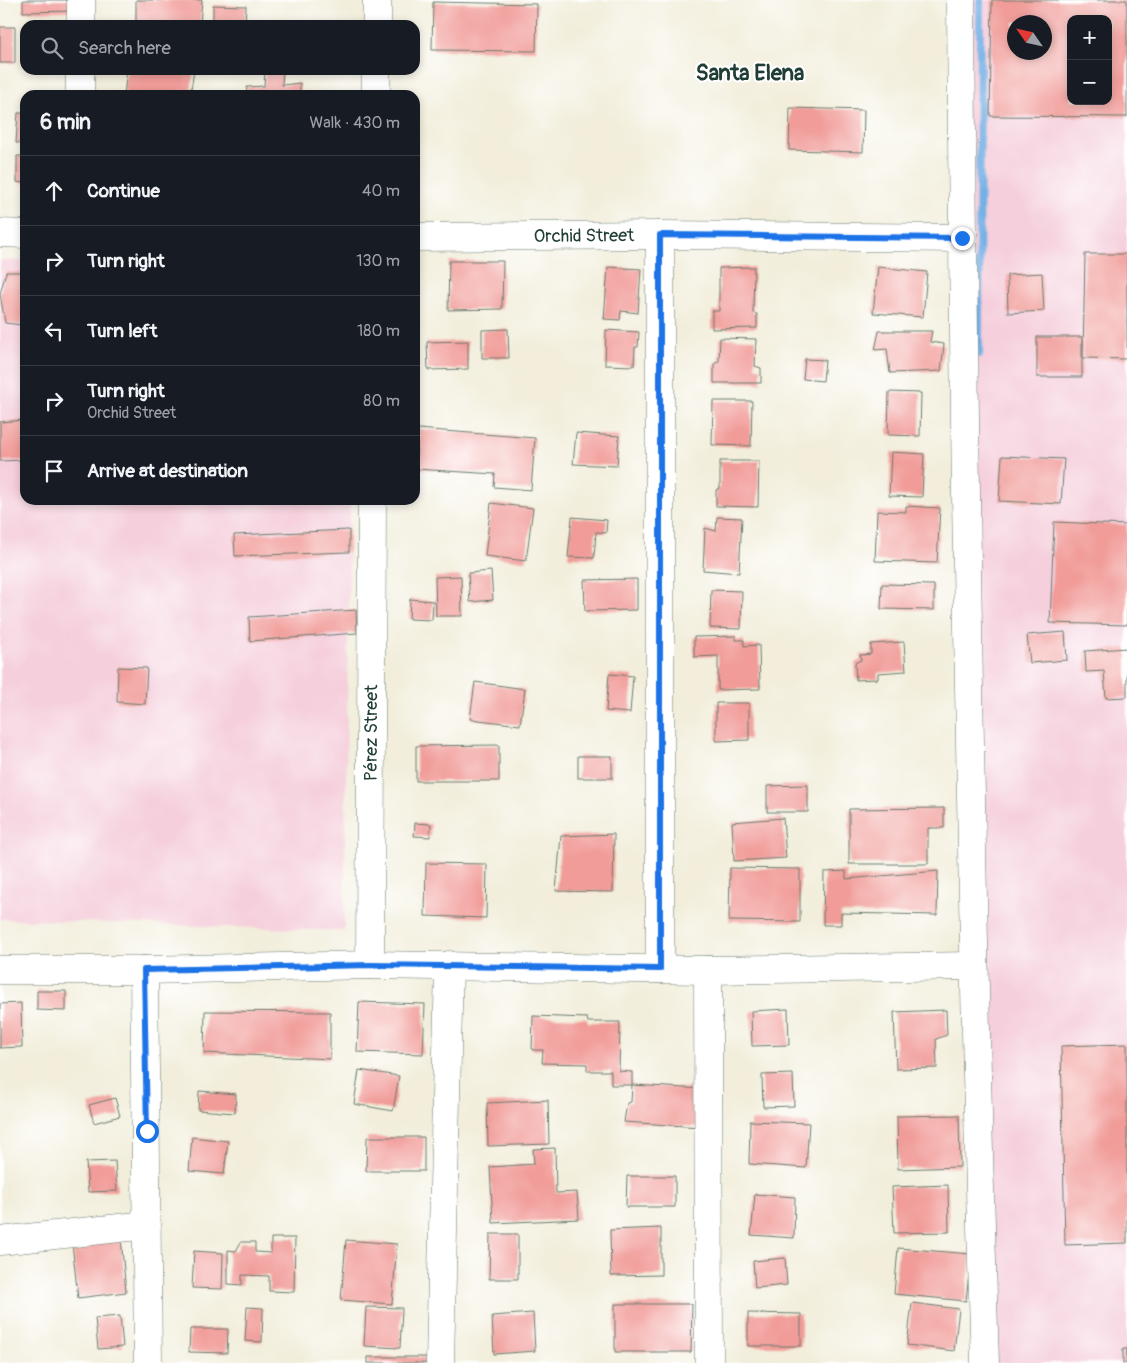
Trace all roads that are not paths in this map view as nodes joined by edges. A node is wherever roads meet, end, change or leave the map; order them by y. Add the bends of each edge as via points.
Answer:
1 (81, 0) edge
2 (377, 0) edge
3 (961, 0) edge
4 (81, 20) edge
5 (377, 20) edge
6 (80, 75) edge
7 (376, 75) edge
8 (80, 90) edge
9 (376, 90) edge
10 (0, 233) edge
11 (20, 234) edge
12 (660, 235) junction
13 (420, 237) edge
14 (962, 238) junction
15 (372, 505) edge
16 (370, 965) junction
17 (449, 965) junction
18 (973, 966) junction
19 (660, 969) junction
20 (0, 970) edge
21 (144, 970) junction
22 (708, 970) junction
23 (147, 1225) junction
24 (0, 1241) edge
25 (148, 1363) edge
26 (440, 1363) edge
27 (709, 1363) edge
28 (985, 1363) edge

1 - 4 street
2 - 5 street
3 - 14 street
6 - 8 street
7 - 9 street
10 - 11 street
12 - 13 street, Orchid Street
12 - 14 street, Orchid Street
12 - 19 street
14 - 18 street
15 - 16 street, Pérez Street
16 - 17 street
16 - 21 street
17 - 19 street
17 - 26 street
18 - 22 street
18 - 28 street
19 - 22 street
20 - 21 street
21 - 23 street
22 - 27 street
23 - 24 street
23 - 25 street

